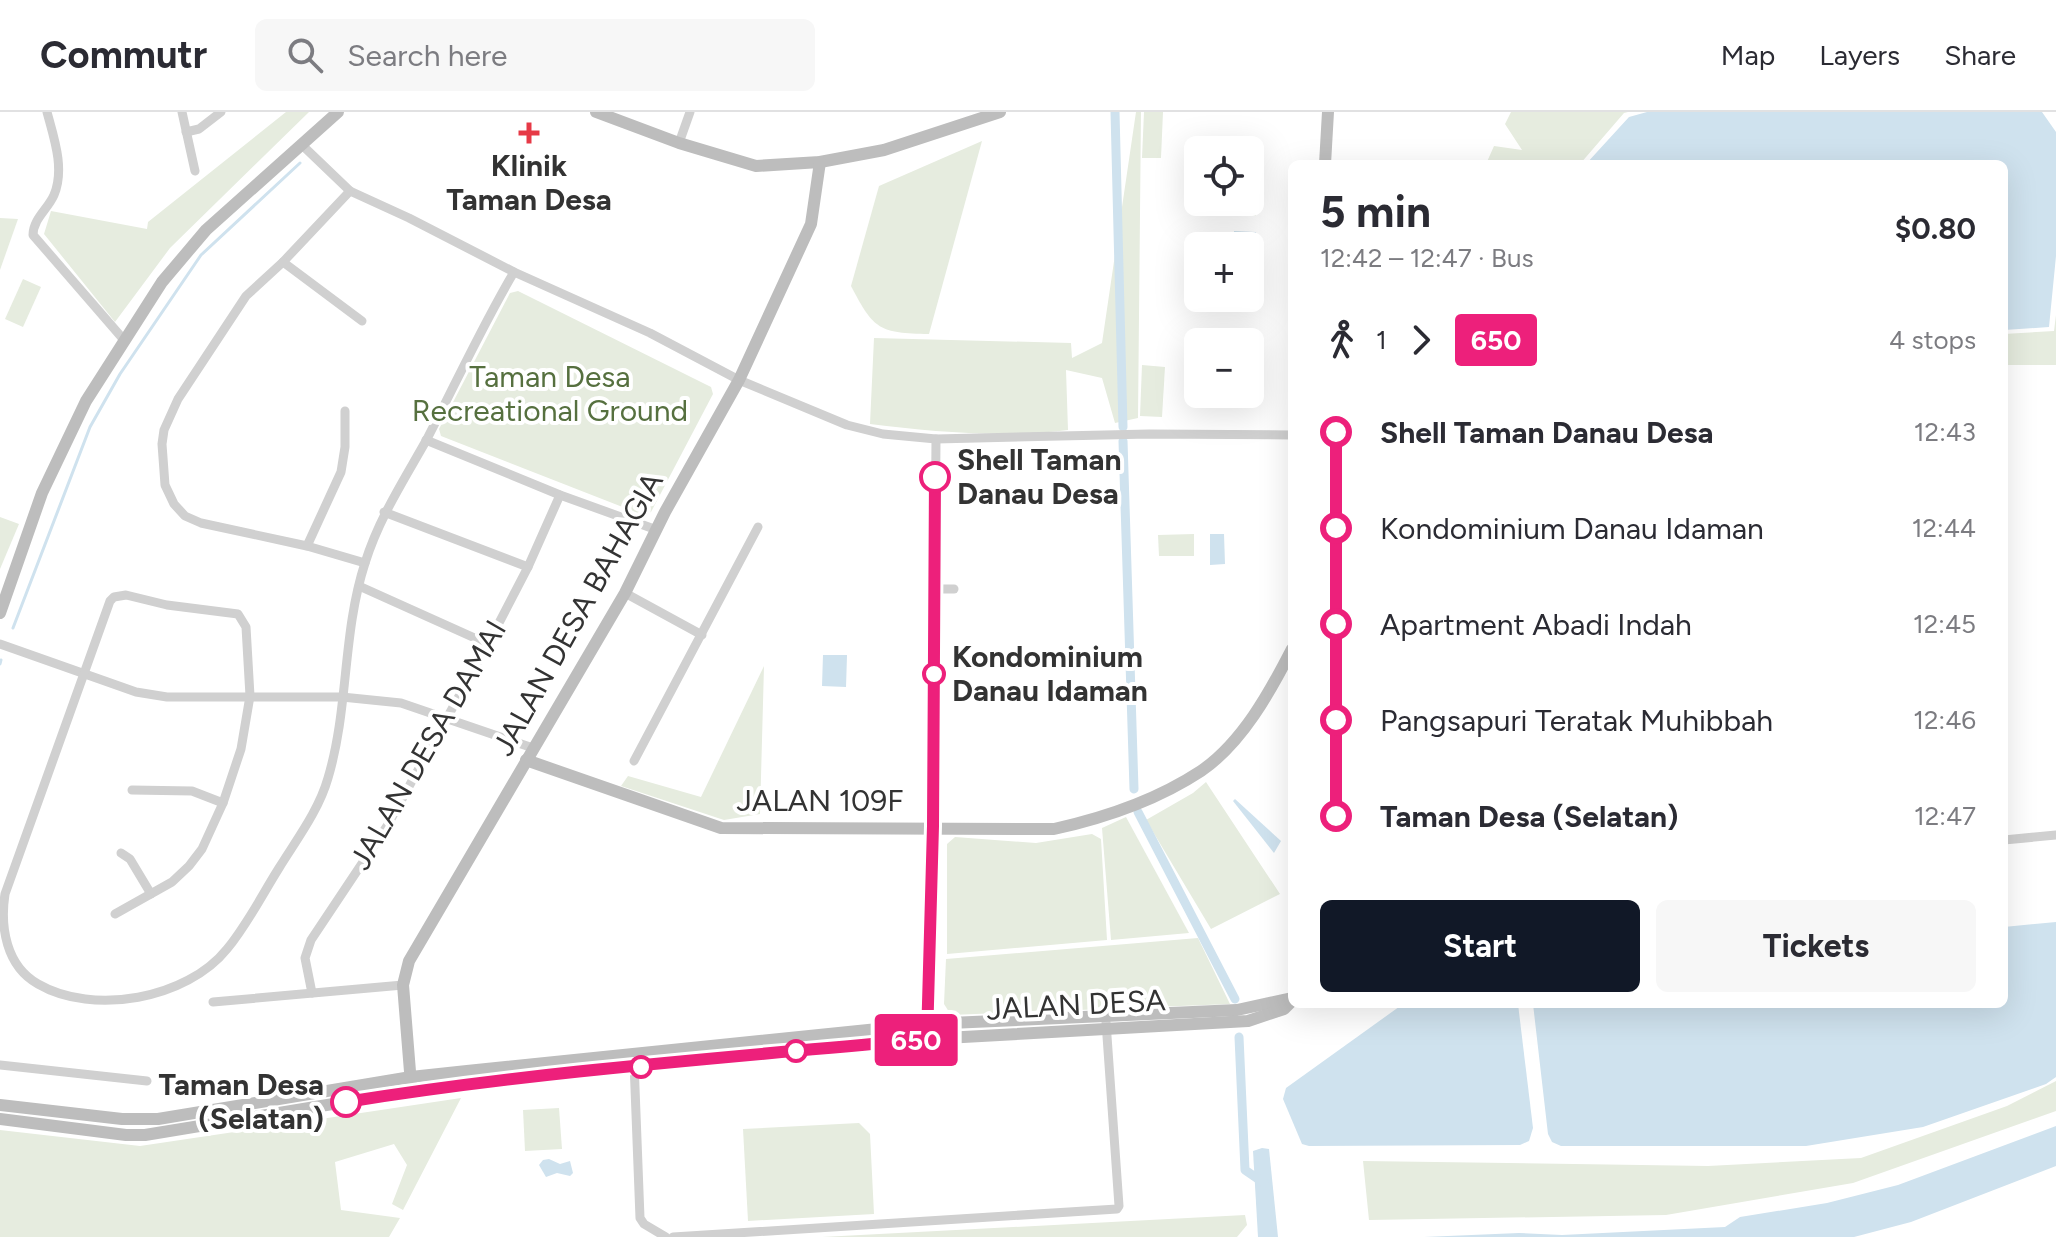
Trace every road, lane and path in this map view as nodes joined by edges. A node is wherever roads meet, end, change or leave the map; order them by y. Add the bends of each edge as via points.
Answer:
1 (47, 112) edge
2 (182, 112) edge
3 (221, 112) edge
4 (338, 112) edge
5 (596, 112) edge
6 (690, 112) edge
7 (1000, 112) edge
8 (1328, 112) edge
9 (186, 132) junction
10 (679, 143) junction
11 (302, 145) junction
12 (1325, 160) edge
13 (820, 162) junction
14 (195, 171) dead end
15 (350, 191) junction
16 (283, 262) junction
17 (514, 272) junction
18 (362, 321) dead end
19 (124, 340) junction
20 (739, 380) junction
21 (345, 411) dead end
22 (1288, 435) edge
23 (936, 439) junction
24 (426, 440) junction
25 (560, 495) junction
26 (384, 512) junction
27 (758, 527) dead end
28 (657, 530) junction
29 (307, 546) junction
30 (365, 563) junction
31 (528, 567) junction
32 (359, 586) junction
33 (935, 589) junction
34 (954, 589) dead end
35 (625, 593) junction
36 (0, 613) edge
37 (702, 635) junction
38 (0, 644) edge
39 (488, 644) junction
40 (1288, 656) edge
41 (85, 674) junction
42 (250, 696) junction
43 (342, 697) junction
44 (447, 717) junction
45 (530, 754) junction
46 (634, 761) dead end
47 (132, 790) dead end
48 (223, 803) junction
49 (933, 826) junction
50 (2056, 835) edge
51 (2008, 840) edge
52 (121, 853) dead end
53 (151, 894) junction
54 (115, 914) dead end
55 (403, 985) junction
56 (312, 993) junction
57 (213, 1002) dead end
58 (1288, 1004) edge
59 (1106, 1022) junction
60 (927, 1024) junction
61 (927, 1039) junction
62 (634, 1061) junction
63 (0, 1065) edge
64 (411, 1077) junction
65 (147, 1081) dead end
66 (412, 1091) junction
67 (0, 1105) edge
68 (0, 1119) edge
69 (666, 1237) edge
70 (673, 1237) edge

1 - 19 street via 57,151 57,181 33,235
2 - 9 street
3 - 9 street
4 - 11 street
5 - 10 street
6 - 10 street
7 - 13 street via 884,150
8 - 12 street
9 - 14 street
10 - 13 street via 756,166
11 - 15 street
11 - 19 street via 206,230 162,282
13 - 20 street, JALAN DESA BAHAGIA via 811,224
15 - 16 street
15 - 17 street
16 - 18 street
16 - 29 street via 246,296 184,388 164,430 162,460 165,485 185,516
17 - 20 street
17 - 24 street
19 - 36 street via 86,401 42,493
20 - 23 street via 847,425
20 - 28 street, JALAN DESA BAHAGIA
21 - 29 street via 341,472
22 - 23 street
23 - 33 street
24 - 25 street
24 - 26 street
25 - 28 street
25 - 31 street, JALAN DESA DAMAI
26 - 30 street
26 - 31 street
27 - 37 street
28 - 35 street, JALAN DESA BAHAGIA
29 - 30 street
30 - 32 street
31 - 39 street, JALAN DESA DAMAI
32 - 39 street
32 - 43 street
33 - 34 street
33 - 49 street
35 - 37 street
35 - 45 street, JALAN DESA BAHAGIA
37 - 46 street
38 - 41 street
39 - 44 street, JALAN DESA DAMAI
40 - 49 street, JALAN 109F via 1233,740 1201,771 1165,790 1098,819 1054,829
41 - 42 street via 167,697
41 - 42 street via 110,601 126,595 238,614 246,627
41 - 43 street via 2,913 11,956 31,980 66,996 110,1002 184,982 226,951 314,813 335,753
42 - 43 street
42 - 48 street via 241,749
43 - 44 street via 401,703
44 - 45 street
44 - 56 street, JALAN DESA DAMAI via 387,826 311,940 305,958
45 - 49 street, JALAN 109F via 721,828
45 - 55 street, JALAN DESA BAHAGIA via 409,961
47 - 48 street via 192,791
48 - 53 street via 189,866
49 - 60 street
50 - 51 street
52 - 53 street
53 - 54 street
55 - 56 street
55 - 64 street, JALAN DESA BAHAGIA
56 - 57 street
58 - 59 street, JALAN DESA via 1248,1021
59 - 60 street, JALAN DESA
59 - 61 street, JALAN DESA
59 - 70 street via 1119,1206 1114,1210
60 - 61 street
60 - 62 street, JALAN DESA
61 - 62 street, JALAN DESA
62 - 64 street, JALAN DESA
62 - 66 street, JALAN DESA
62 - 69 street via 640,1218
63 - 65 street
64 - 66 street, JALAN DESA BAHAGIA
64 - 67 street, JALAN DESA via 158,1119
66 - 68 street, JALAN DESA via 145,1135

